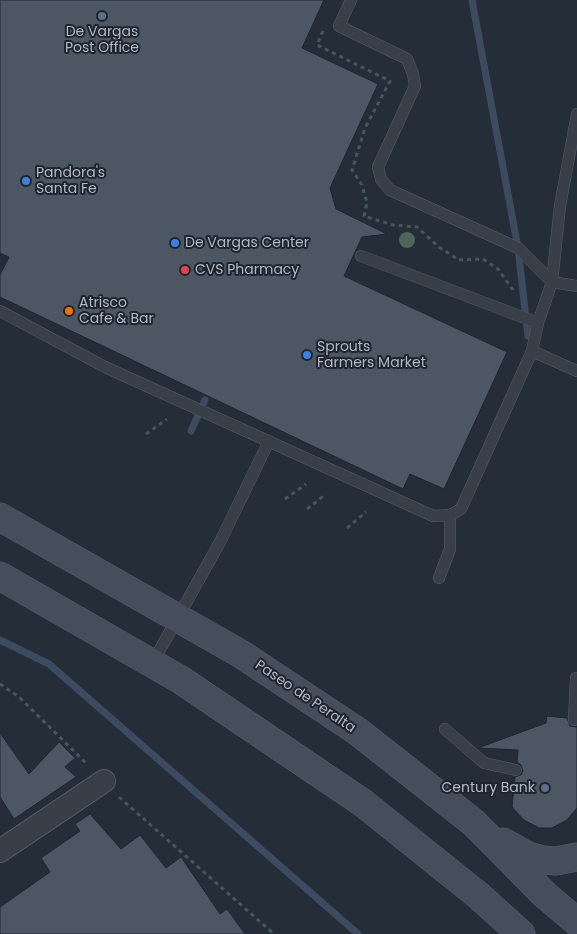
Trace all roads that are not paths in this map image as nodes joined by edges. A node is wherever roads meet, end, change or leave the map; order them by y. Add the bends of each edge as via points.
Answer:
1 (352, 0) edge
2 (577, 114) edge
3 (572, 170) edge
4 (361, 256) dead end
5 (552, 282) junction
6 (577, 286) edge
7 (0, 311) edge
8 (538, 322) junction
9 (532, 351) junction
10 (577, 372) edge
11 (269, 441) junction
12 (450, 515) junction
13 (0, 517) edge
14 (0, 576) edge
15 (439, 578) dead end
16 (178, 618) junction
17 (153, 662) junction
18 (576, 678) edge
19 (574, 720) dead end
20 (445, 729) dead end
21 (516, 770) dead end
22 (104, 781) road end
23 (474, 823) junction
24 (0, 852) edge
25 (577, 857) edge
26 (577, 922) edge
27 (521, 934) edge

1 - 5 lane via 338,26 407,59 415,86 378,167 381,178 390,190 518,248
2 - 3 lane
3 - 5 lane
4 - 8 lane
5 - 6 lane
5 - 8 lane
7 - 11 lane via 105,367
8 - 9 lane
9 - 10 lane
9 - 12 lane via 461,509
11 - 12 lane via 433,516
11 - 16 lane via 220,542
12 - 15 lane via 450,549
13 - 16 main road, Paseo de Peralta
14 - 17 main road
16 - 17 lane
16 - 23 main road, Paseo de Peralta via 296,689 357,731
17 - 27 main road via 363,803
18 - 19 lane
20 - 21 lane via 484,763
22 - 24 street
23 - 25 main road via 528,856 556,861
23 - 26 main road, Paseo de Peralta via 545,895

